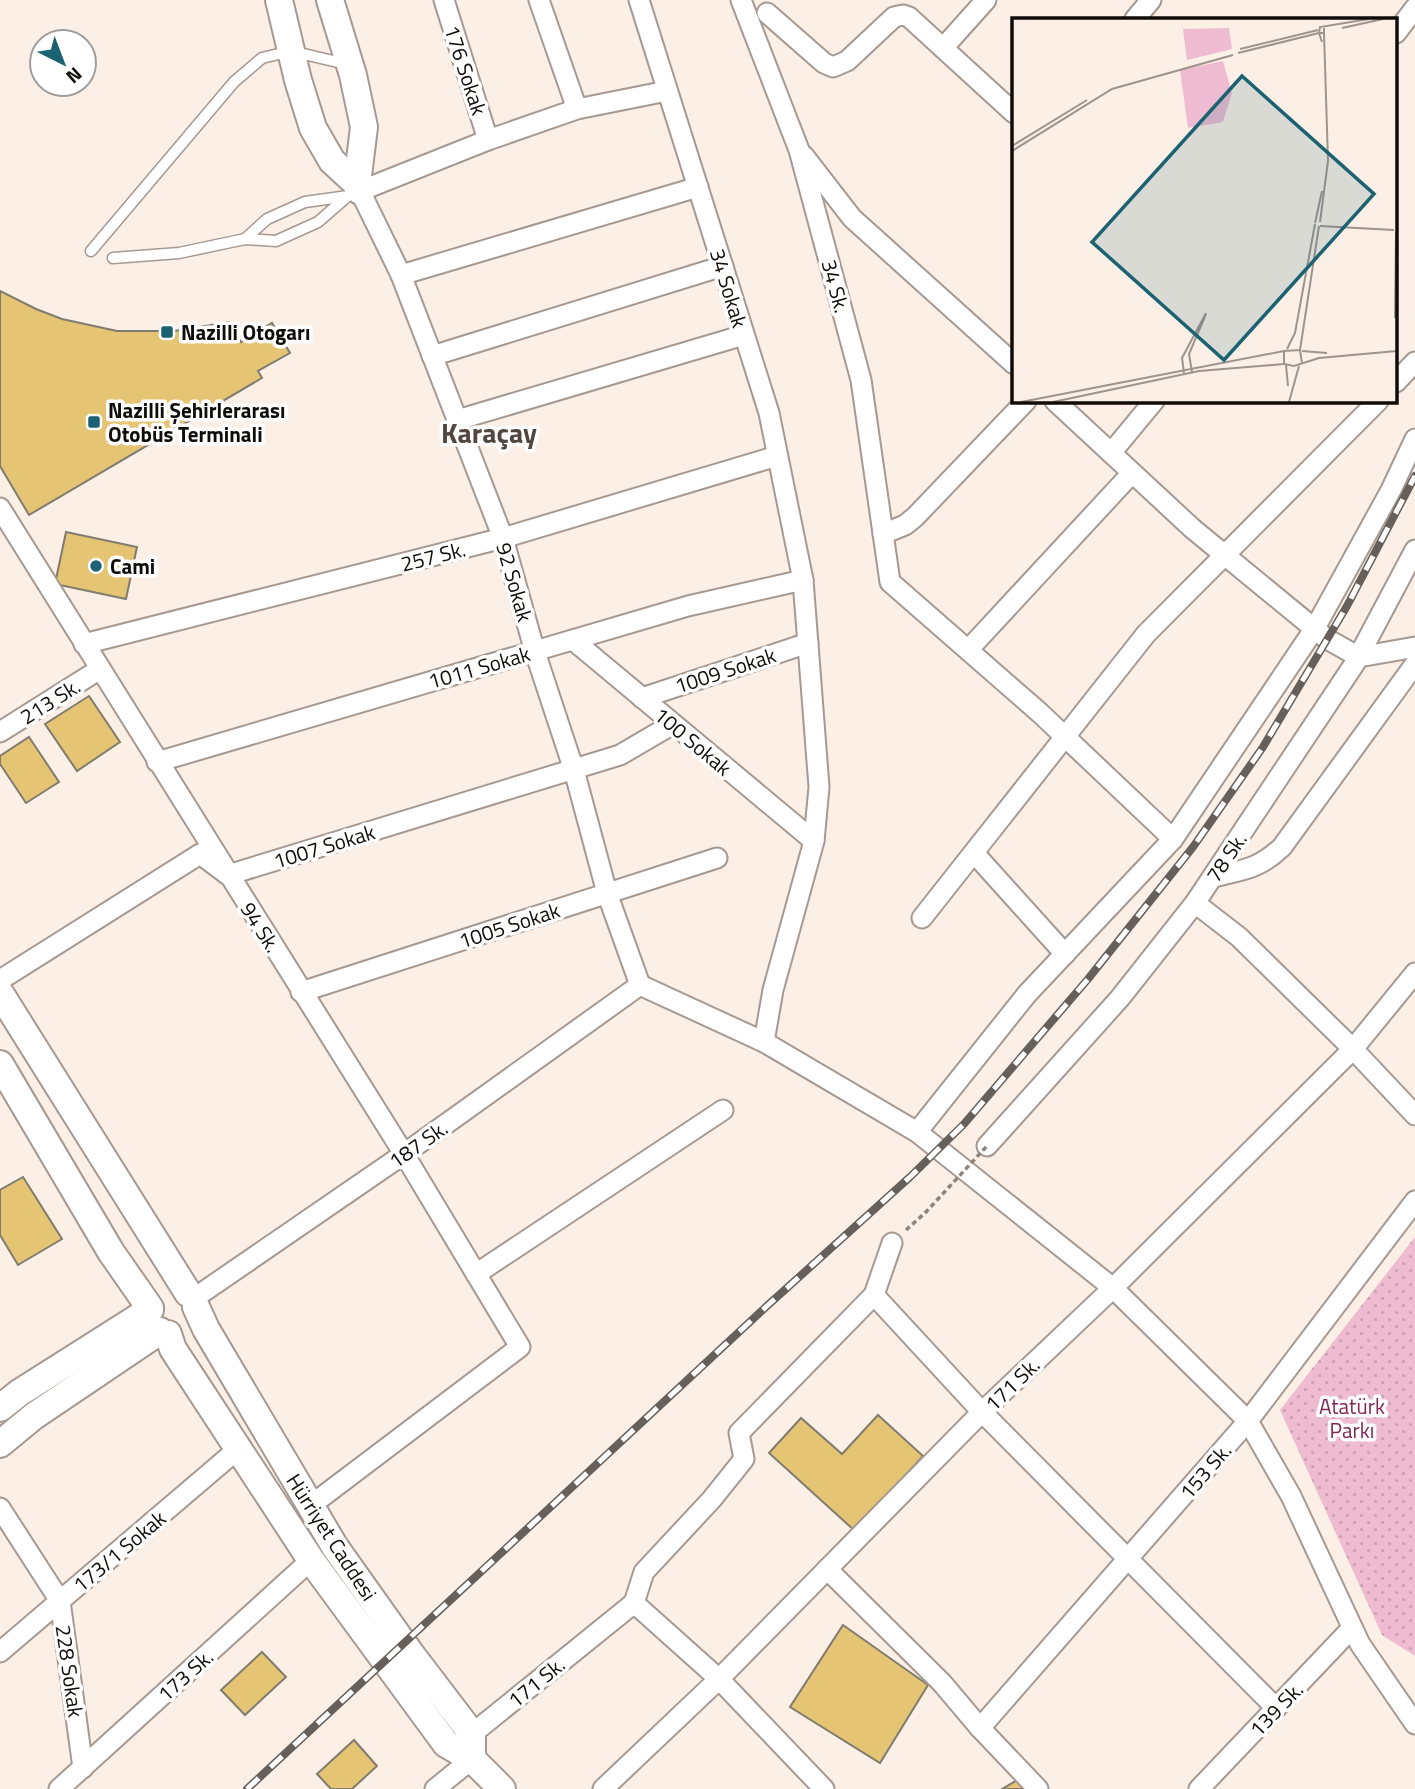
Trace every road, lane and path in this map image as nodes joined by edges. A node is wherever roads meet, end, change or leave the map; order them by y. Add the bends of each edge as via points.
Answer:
1 (279, 0) edge
2 (330, 0) edge
3 (444, 0) edge
4 (539, 0) edge
5 (639, 0) edge
6 (741, 0) edge
7 (986, 0) edge
8 (1151, 0) edge
9 (1415, 8) edge
10 (766, 12) edge
11 (1136, 18) edge
12 (1398, 30) edge
13 (943, 48) junction
14 (291, 51) junction
15 (350, 65) junction
16 (667, 91) junction
17 (576, 109) junction
18 (1012, 111) edge
19 (488, 140) junction
20 (799, 150) junction
21 (698, 187) junction
22 (356, 190) junction
23 (245, 240) junction
24 (91, 251) dead end
25 (113, 258) dead end
26 (723, 266) junction
27 (401, 275) junction
28 (744, 335) junction
29 (432, 356) junction
30 (1012, 361) edge
31 (1415, 362) edge
32 (1398, 380) edge
33 (1025, 402) edge
34 (1056, 402) edge
35 (1153, 402) edge
36 (1377, 402) edge
37 (457, 420) junction
38 (1415, 439) edge
39 (1111, 453) junction
40 (778, 456) junction
41 (1132, 473) junction
42 (0, 508) edge
43 (883, 534) junction
44 (503, 538) junction
45 (1415, 550) edge
46 (1225, 555) junction
47 (803, 580) junction
48 (1315, 628) junction
49 (573, 640) junction
50 (808, 643) junction
51 (85, 645) junction
52 (1415, 647) edge
53 (968, 650) junction
54 (535, 652) junction
55 (1359, 657) junction
56 (1415, 664) edge
57 (100, 669) junction
58 (642, 698) junction
59 (673, 724) junction
60 (0, 732) edge
61 (1065, 737) junction
62 (157, 762) junction
63 (574, 770) junction
64 (1173, 839) junction
65 (814, 841) junction
66 (974, 853) junction
67 (717, 858) dead end
68 (228, 875) junction
69 (1213, 877) junction
70 (607, 893) junction
71 (1195, 903) junction
72 (922, 918) dead end
73 (1065, 954) junction
74 (1415, 973) edge
75 (0, 980) edge
76 (640, 985) junction
77 (301, 992) junction
78 (0, 993) edge
79 (764, 1042) junction
80 (1353, 1049) junction
81 (0, 1064) edge
82 (723, 1110) dead end
83 (1415, 1115) edge
84 (917, 1132) junction
85 (987, 1146) joint
86 (404, 1154) junction
87 (1415, 1201) edge
88 (892, 1243) joint
89 (476, 1274) junction
90 (1113, 1288) junction
91 (874, 1295) junction
92 (192, 1300) junction
93 (157, 1321) junction
94 (0, 1408) edge
95 (982, 1412) junction
96 (1248, 1420) junction
97 (0, 1444) edge
98 (238, 1450) junction
99 (310, 1506) junction
100 (0, 1508) edge
101 (310, 1560) junction
102 (1129, 1560) junction
103 (827, 1569) junction
104 (60, 1601) junction
105 (634, 1603) junction
106 (1352, 1628) junction
107 (0, 1652) edge
108 (719, 1679) junction
109 (1276, 1708) junction
110 (1415, 1724) edge
111 (980, 1728) junction
112 (472, 1746) junction
113 (83, 1768) junction
114 (59, 1789) edge
115 (435, 1789) edge
116 (502, 1789) edge
117 (603, 1789) edge
118 (824, 1789) edge
119 (1038, 1789) edge
120 (1200, 1789) edge

1 - 14 main road
2 - 15 main road
3 - 19 street, 176 Sokak
4 - 17 street
5 - 16 street, 34 Sokak
6 - 10 street, 34 Sk.
7 - 13 street
8 - 11 street
9 - 12 street
10 - 13 street via 833,66 847,61 898,15 909,17
10 - 20 street, 34 Sk.
13 - 18 street
14 - 15 lane
14 - 22 main road via 313,128
14 - 24 lane via 262,58 234,82
15 - 22 main road via 364,127
16 - 17 street
16 - 21 street, 34 Sokak
17 - 19 street
19 - 22 street
20 - 30 street via 852,218
20 - 43 street, 34 Sk. via 861,380
21 - 26 street, 34 Sokak
21 - 27 street
22 - 23 lane via 305,202 267,219
22 - 23 lane via 318,222 276,241
22 - 27 street, 92 Sokak
23 - 25 lane via 179,253
26 - 28 street, 34 Sokak
26 - 29 street
27 - 29 street, 92 Sokak
28 - 37 street
28 - 40 street, 34 Sokak
29 - 37 street, 92 Sokak
31 - 32 street
33 - 43 street via 915,517
34 - 39 street
35 - 39 street
36 - 46 street
37 - 44 street, 92 Sokak
38 - 48 street
39 - 41 street
40 - 44 street, 257 Sk.
40 - 47 street, 34 Sokak
41 - 46 street
41 - 53 street
42 - 51 street, 94 Sk.
43 - 53 street, 34 Sk. via 890,582
44 - 51 street, 257 Sk.
44 - 54 street, 92 Sokak
45 - 55 street, 78 Sk.
46 - 48 street
46 - 61 street via 1146,634
47 - 49 street, 1011 Sokak via 688,606
47 - 50 street, 34 Sokak
48 - 55 street
48 - 64 street
49 - 54 street, 1011 Sokak
49 - 58 street, 100 Sokak
50 - 58 street, 1009 Sokak
50 - 65 street, 34 Sokak via 819,787
51 - 57 street, 94 Sk.
52 - 55 street
53 - 61 street
54 - 62 street, 1011 Sokak
54 - 63 street, 92 Sokak
55 - 69 street, 78 Sk.
56 - 69 street via 1282,847 1266,862
57 - 60 street, 213 Sk.
57 - 62 street, 94 Sk.
58 - 59 street, 100 Sokak
59 - 63 street, 1007 Sokak via 620,755
59 - 65 street, 100 Sokak
61 - 64 street
61 - 66 street
62 - 68 street, 94 Sk.
63 - 68 street, 1007 Sokak
63 - 70 street, 92 Sokak
64 - 73 street
65 - 79 street, 34 Sokak via 773,990
66 - 72 street
66 - 73 street
67 - 70 street, 1005 Sokak
68 - 75 street via 200,854
68 - 77 street, 94 Sk.
69 - 71 street, 78 Sk.
70 - 76 street, 92 Sokak
70 - 77 street, 1005 Sokak
71 - 80 street, 78 Sk. via 1239,937
71 - 85 street via 1120,998
73 - 84 street via 1027,994
74 - 80 street, 171 Sk.
76 - 79 street
76 - 86 street, 187 Sk.
77 - 86 street, 94 Sk.
78 - 92 main road, Hürriyet Caddesi
79 - 84 street
80 - 83 street, 78 Sk.
80 - 90 street, 171 Sk.
81 - 93 main road, Hürriyet Caddesi
82 - 89 street
84 - 90 street
85 - 88 path, bridge
86 - 89 street, 94 Sk.
86 - 92 street, 187 Sk.
87 - 96 street, 153 Sk.
88 - 91 street
89 - 99 street, 94 Sk. via 520,1348
90 - 95 street, 171 Sk.
90 - 96 street
91 - 95 street
91 - 105 street via 738,1433 744,1459 644,1572
92 - 93 main road via 173,1288 165,1289 158,1294
92 - 93 main road via 196,1314 190,1328 176,1335
92 - 99 main road, Hürriyet Caddesi
93 - 94 main road via 19,1393
93 - 97 main road
93 - 98 main road, Hürriyet Caddesi
95 - 102 street
95 - 103 street, 171 Sk.
96 - 102 street, 153 Sk.
96 - 106 street via 1291,1496
98 - 101 main road, Hürriyet Caddesi
98 - 104 street, 173/1 Sokak
99 - 112 main road, Hürriyet Caddesi
100 - 104 street, 228 Sokak
101 - 112 main road, Hürriyet Caddesi via 446,1744
101 - 113 street, 173 Sk.
102 - 109 street
102 - 111 street, 153 Sk.
103 - 108 street, 171 Sk.
103 - 111 street via 942,1683
104 - 107 street, 173/1 Sokak
104 - 113 street, 228 Sokak
105 - 108 street
105 - 112 street, 171 Sk.
106 - 109 street, 139 Sk.
106 - 110 street
108 - 117 street, 171 Sk.
108 - 118 street
109 - 120 street, 139 Sk.
111 - 119 street
112 - 115 street, 171 Sk.
112 - 116 main road, Hürriyet Caddesi
113 - 114 street, 173 Sk.

